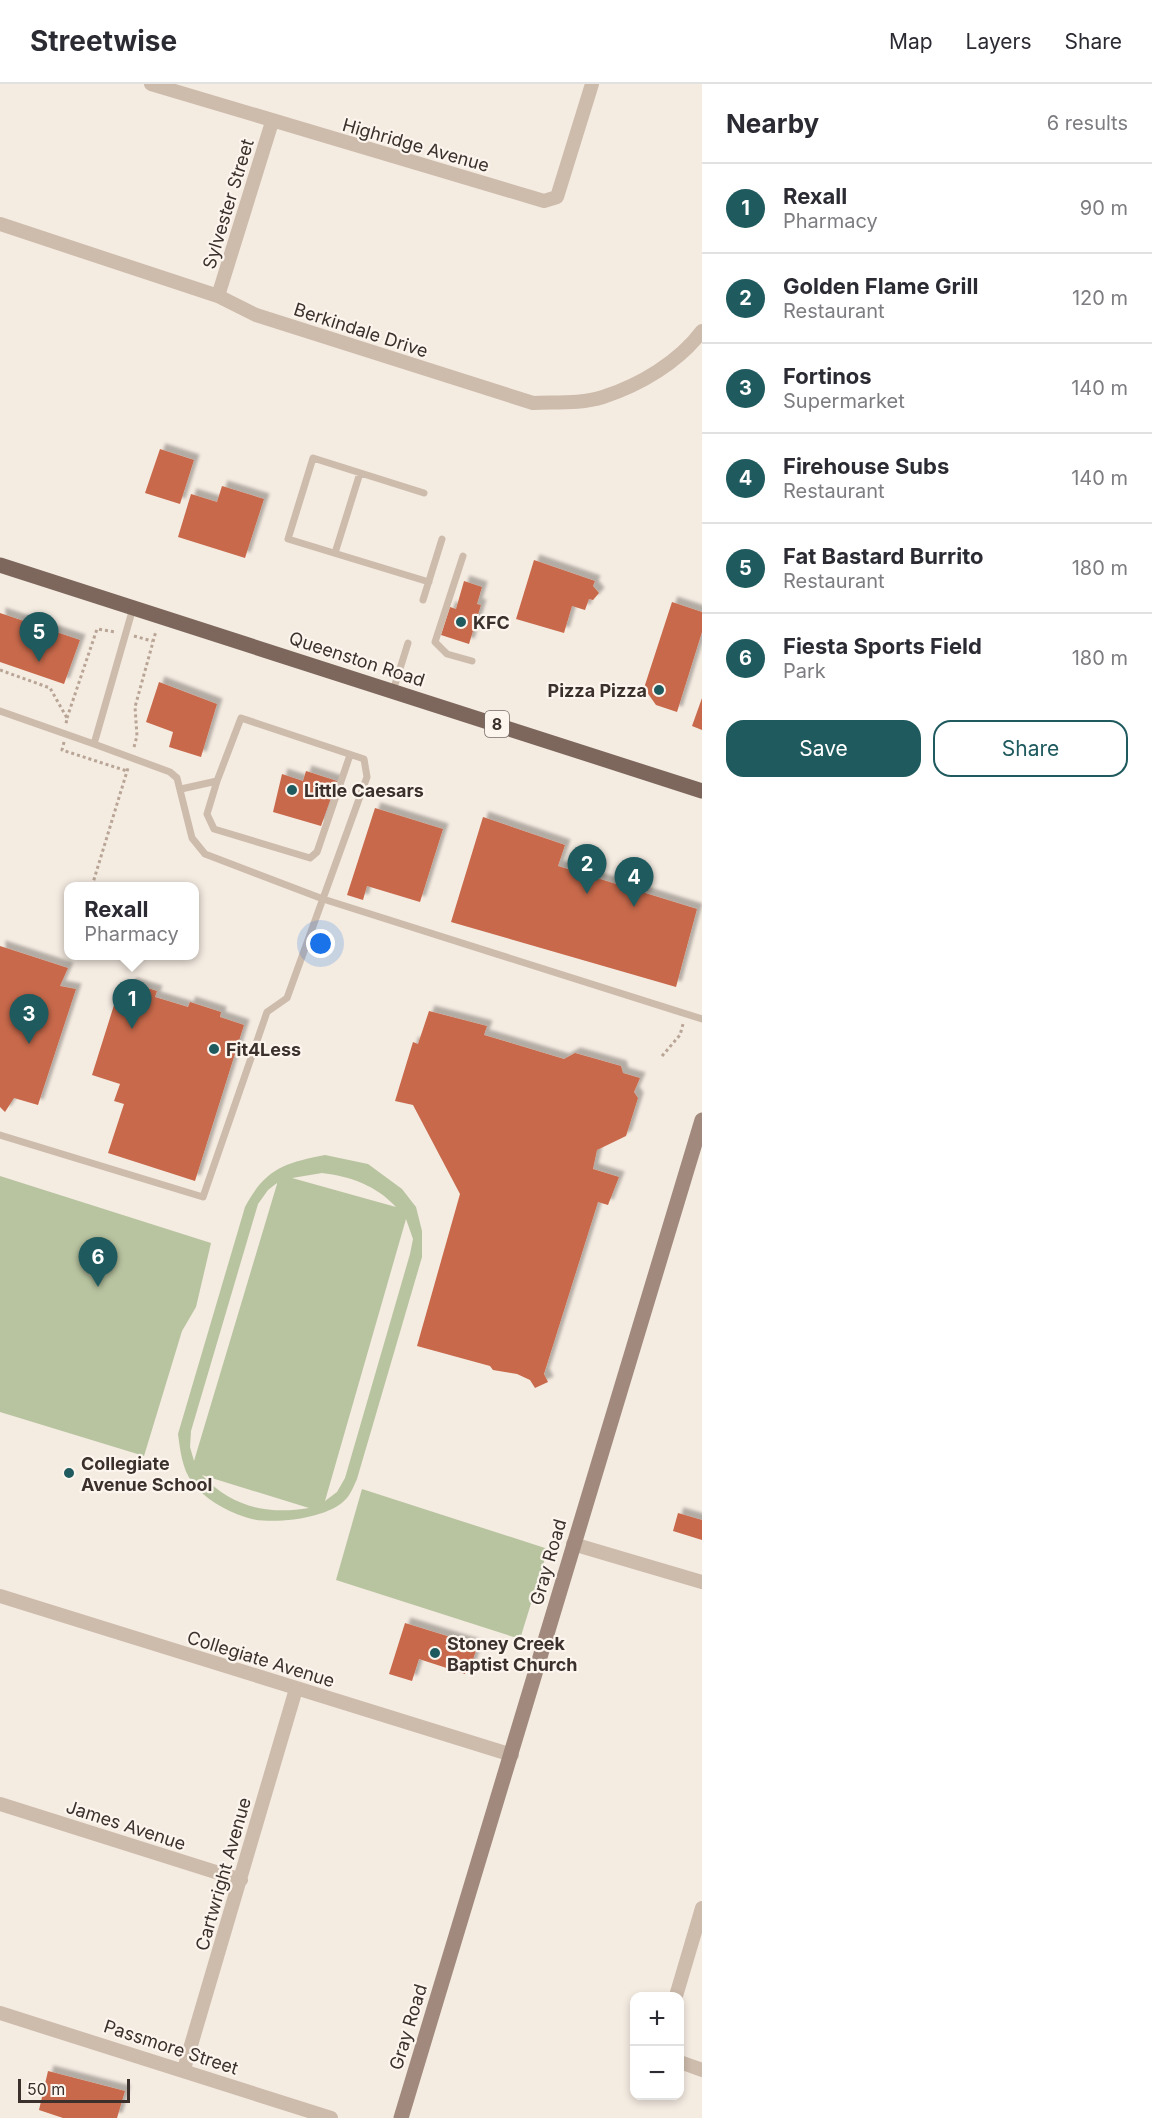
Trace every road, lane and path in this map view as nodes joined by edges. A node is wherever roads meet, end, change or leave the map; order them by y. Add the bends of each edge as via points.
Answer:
1 (151, 84) edge
2 (592, 84) edge
3 (173, 88) edge
4 (272, 122) junction
5 (0, 224) edge
6 (218, 296) junction
7 (702, 331) edge
8 (697, 348) edge
9 (360, 473) junction
10 (424, 493) dead end
11 (442, 538) dead end
12 (335, 553) junction
13 (463, 556) dead end
14 (0, 565) edge
15 (429, 582) junction
16 (423, 600) dead end
17 (133, 608) junction
18 (126, 633) junction
19 (152, 641) dead end
20 (408, 643) dead end
21 (472, 661) dead end
22 (393, 691) junction
23 (0, 711) edge
24 (67, 718) dead end
25 (94, 744) junction
26 (350, 754) junction
27 (217, 781) junction
28 (182, 789) junction
29 (702, 791) edge
30 (323, 899) junction
31 (687, 1014) junction
32 (702, 1019) edge
33 (662, 1056) dead end
34 (702, 1120) edge
35 (0, 1135) edge
36 (573, 1544) junction
37 (702, 1582) edge
38 (0, 1596) edge
39 (296, 1689) junction
40 (512, 1755) junction
41 (0, 1804) edge
42 (241, 1880) junction
43 (702, 1908) edge
44 (677, 1992) edge
45 (0, 2013) edge
46 (684, 2063) edge
47 (184, 2069) junction
48 (702, 2070) edge
49 (331, 2118) edge
50 (401, 2118) edge

1 - 3 street, Highridge Avenue
2 - 4 street, Highridge Avenue via 557,197 544,201
3 - 4 street, Highridge Avenue
4 - 6 street, Sylvester Street
5 - 6 street, Berkindale Drive
6 - 8 street, Berkindale Drive via 256,315 533,403 602,397
7 - 8 street, Berkindale Drive
9 - 10 lane
9 - 12 lane
9 - 12 lane via 314,458 288,538
11 - 15 lane
12 - 15 lane
13 - 21 lane via 435,642 447,654
14 - 17 main road, Queenston Road / 8
15 - 16 lane
17 - 18 lane
17 - 22 main road, Queenston Road / 8
18 - 19 path
18 - 24 path via 98,629
18 - 25 lane
20 - 22 lane
22 - 29 main road, Queenston Road / 8
23 - 25 lane
25 - 28 lane via 170,772
26 - 27 lane via 241,718
26 - 27 lane via 317,852 310,858 214,829 207,814
26 - 30 lane via 364,759 368,777
27 - 28 lane
28 - 30 lane via 192,838 205,854
30 - 31 lane
30 - 35 lane via 286,998 267,1012 202,1197
31 - 32 lane
31 - 33 path via 680,1035
34 - 36 main road, Gray Road
36 - 37 street
36 - 40 main road, Gray Road
38 - 39 street, Collegiate Avenue
39 - 40 street, Collegiate Avenue
39 - 42 street, Cartwright Avenue
40 - 50 main road, Gray Road
41 - 42 street, James Avenue
42 - 47 street, Cartwright Avenue
43 - 44 street
45 - 47 street, Passmore Street
46 - 48 street
47 - 49 street, Passmore Street

